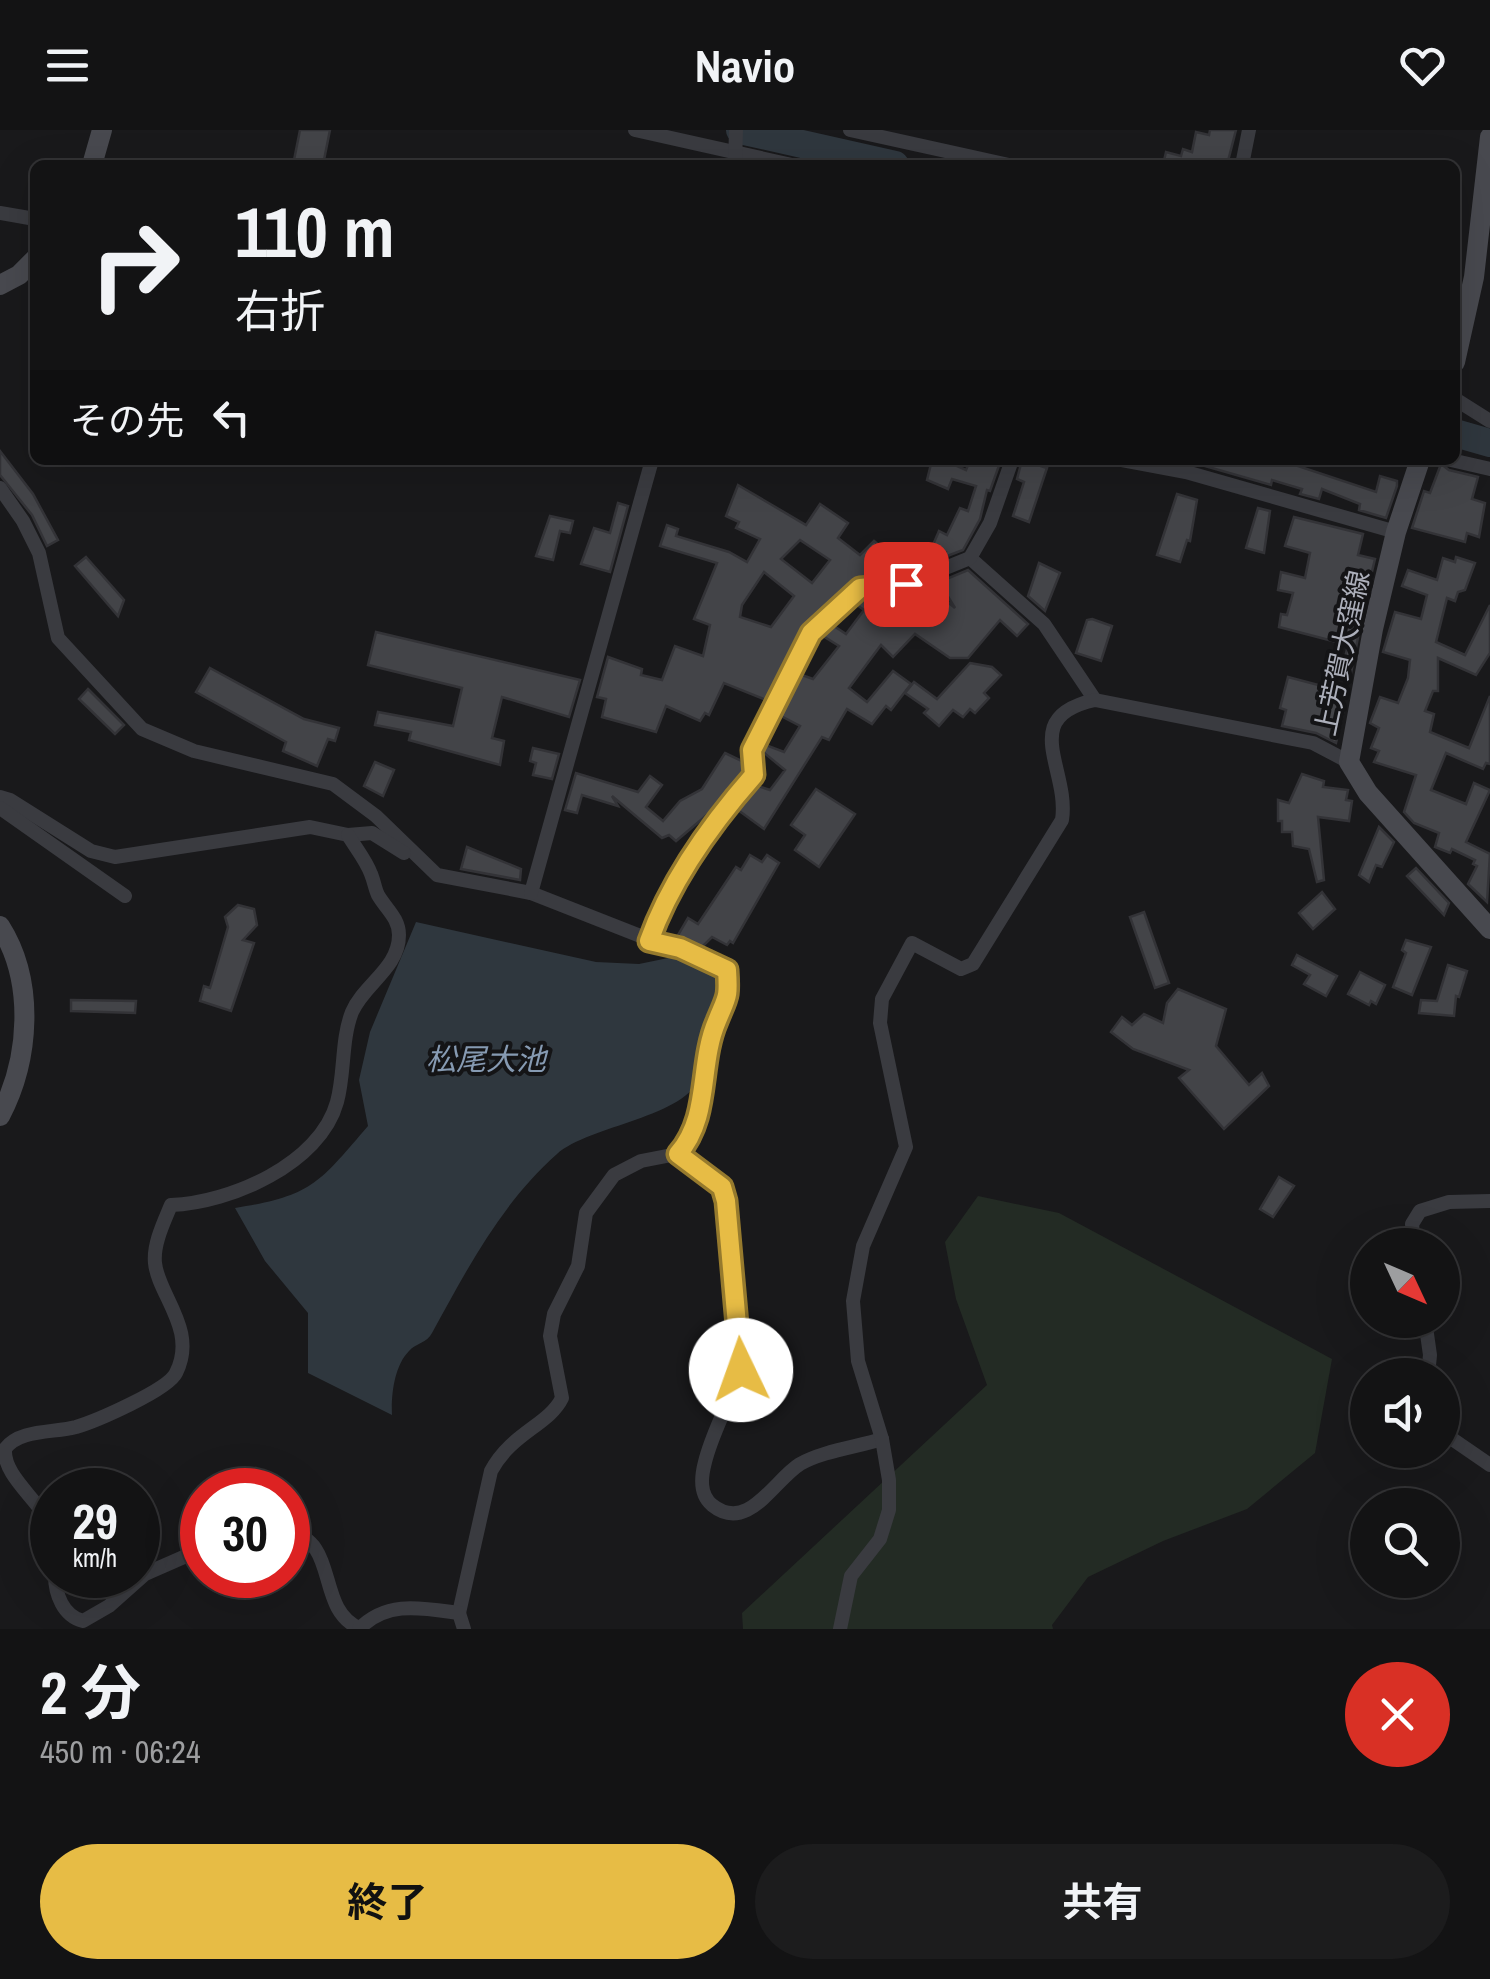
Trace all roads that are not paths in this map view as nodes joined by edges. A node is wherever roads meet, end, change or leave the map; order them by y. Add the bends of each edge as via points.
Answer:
1 (102, 130) edge
2 (635, 130) edge
3 (736, 130) edge
4 (850, 130) edge
5 (1249, 130) edge
6 (1490, 136) edge
7 (737, 159) edge
8 (93, 160) edge
9 (986, 160) edge
10 (1243, 160) edge
11 (0, 213) edge
12 (30, 219) edge
13 (30, 264) edge
14 (0, 285) edge
15 (1460, 340) edge
16 (1460, 402) edge
17 (1490, 422) edge
18 (1460, 462) edge
19 (651, 465) edge
20 (1010, 465) edge
21 (1165, 465) edge
22 (1418, 465) edge
23 (1490, 469) edge
24 (0, 488) edge
25 (1396, 532) junction
26 (970, 558) junction
27 (1095, 700) junction
28 (1349, 762) junction
29 (0, 798) edge
30 (0, 808) edge
31 (348, 835) junction
32 (424, 865) junction
33 (531, 893) junction
34 (125, 896) dead end
35 (0, 926) edge
36 (1490, 929) edge
37 (649, 941) junction
38 (0, 1116) edge
39 (678, 1154) junction
40 (1490, 1201) edge
41 (1412, 1228) edge
42 (882, 1439) junction
43 (1460, 1444) edge
44 (1490, 1465) edge
45 (30, 1494) edge
46 (310, 1543) edge
47 (60, 1598) edge
48 (118, 1598) edge
49 (460, 1613) junction
50 (359, 1628) edge
51 (464, 1629) edge
52 (840, 1629) edge

1 - 8 main road
2 - 7 street
3 - 7 street
4 - 9 street
5 - 10 street
6 - 15 main road
11 - 12 street
13 - 14 main road
16 - 17 street
18 - 23 street
19 - 33 street
20 - 26 street
21 - 25 street
22 - 25 main road, 上芳賀大窪線
24 - 32 street via 38,553 58,638 130,719 194,751 333,784
25 - 28 main road, 上芳賀大窪線
26 - 27 street via 1044,624
26 - 37 street via 906,584 860,588 811,633 752,750 754,775 686,865
27 - 28 street via 1312,742
27 - 42 street via 1061,713 1050,740 1064,797 1062,820 974,964 960,969 912,943 882,999 880,1023 906,1147 863,1246 853,1302 858,1361
28 - 36 main road, 上芳賀大窪線 via 1368,793
29 - 31 street via 115,858 310,827
30 - 34 street
31 - 32 street via 372,833
31 - 45 street via 399,937 396,953 353,1010 336,1108 310,1148 285,1168 194,1204 172,1205 155,1266 179,1324 180,1361 170,1381 97,1419 11,1440 8,1466
32 - 33 street via 446,878
33 - 37 street
35 - 38 main road via 18,957 24,1004 17,1072
37 - 39 street via 727,970 705,1092
39 - 42 street via 722,1187 742,1345 741,1370 704,1462 707,1501 722,1512 745,1511 800,1464
39 - 49 street via 626,1168 592,1199 578,1266 550,1336 562,1398 518,1435 491,1471
40 - 41 street via 1420,1211
42 - 52 street via 889,1510 880,1539 851,1576
43 - 44 street
46 - 50 street via 322,1554 338,1612
47 - 48 street via 73,1618 83,1621
49 - 50 street via 397,1608 374,1614
49 - 51 street

